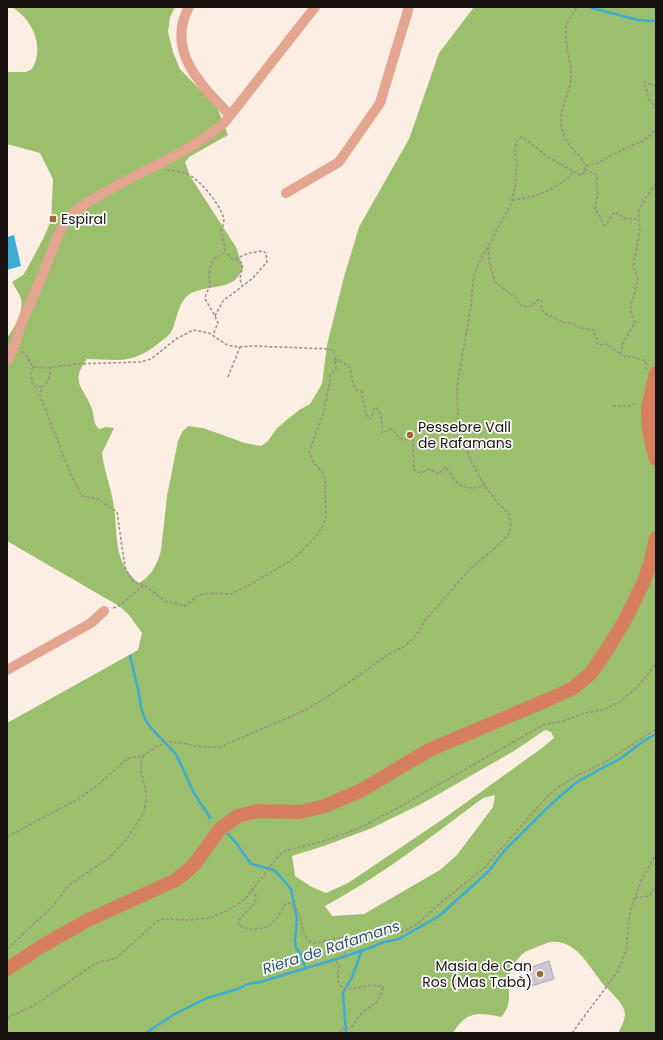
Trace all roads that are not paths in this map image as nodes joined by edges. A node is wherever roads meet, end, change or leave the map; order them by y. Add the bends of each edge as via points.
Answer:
1 (189, 7) edge
2 (316, 7) edge
3 (409, 7) edge
4 (230, 115) junction
5 (286, 193) dead end
6 (7, 361) edge
7 (651, 374) edge
8 (656, 459) edge
9 (656, 538) edge
10 (104, 611) road end
11 (7, 670) edge
12 (7, 969) edge

1 - 4 street via 182,27 184,52 188,64 206,90
2 - 4 street
3 - 5 street via 380,103 339,162
4 - 6 street via 217,129 201,140 89,201 67,221 54,242
7 - 8 main road via 649,431
9 - 12 main road via 645,579 624,622 590,674 573,688 429,750 362,790 334,803 300,812 257,812 238,816 220,828 193,866 180,877 88,920
10 - 11 street via 92,623

